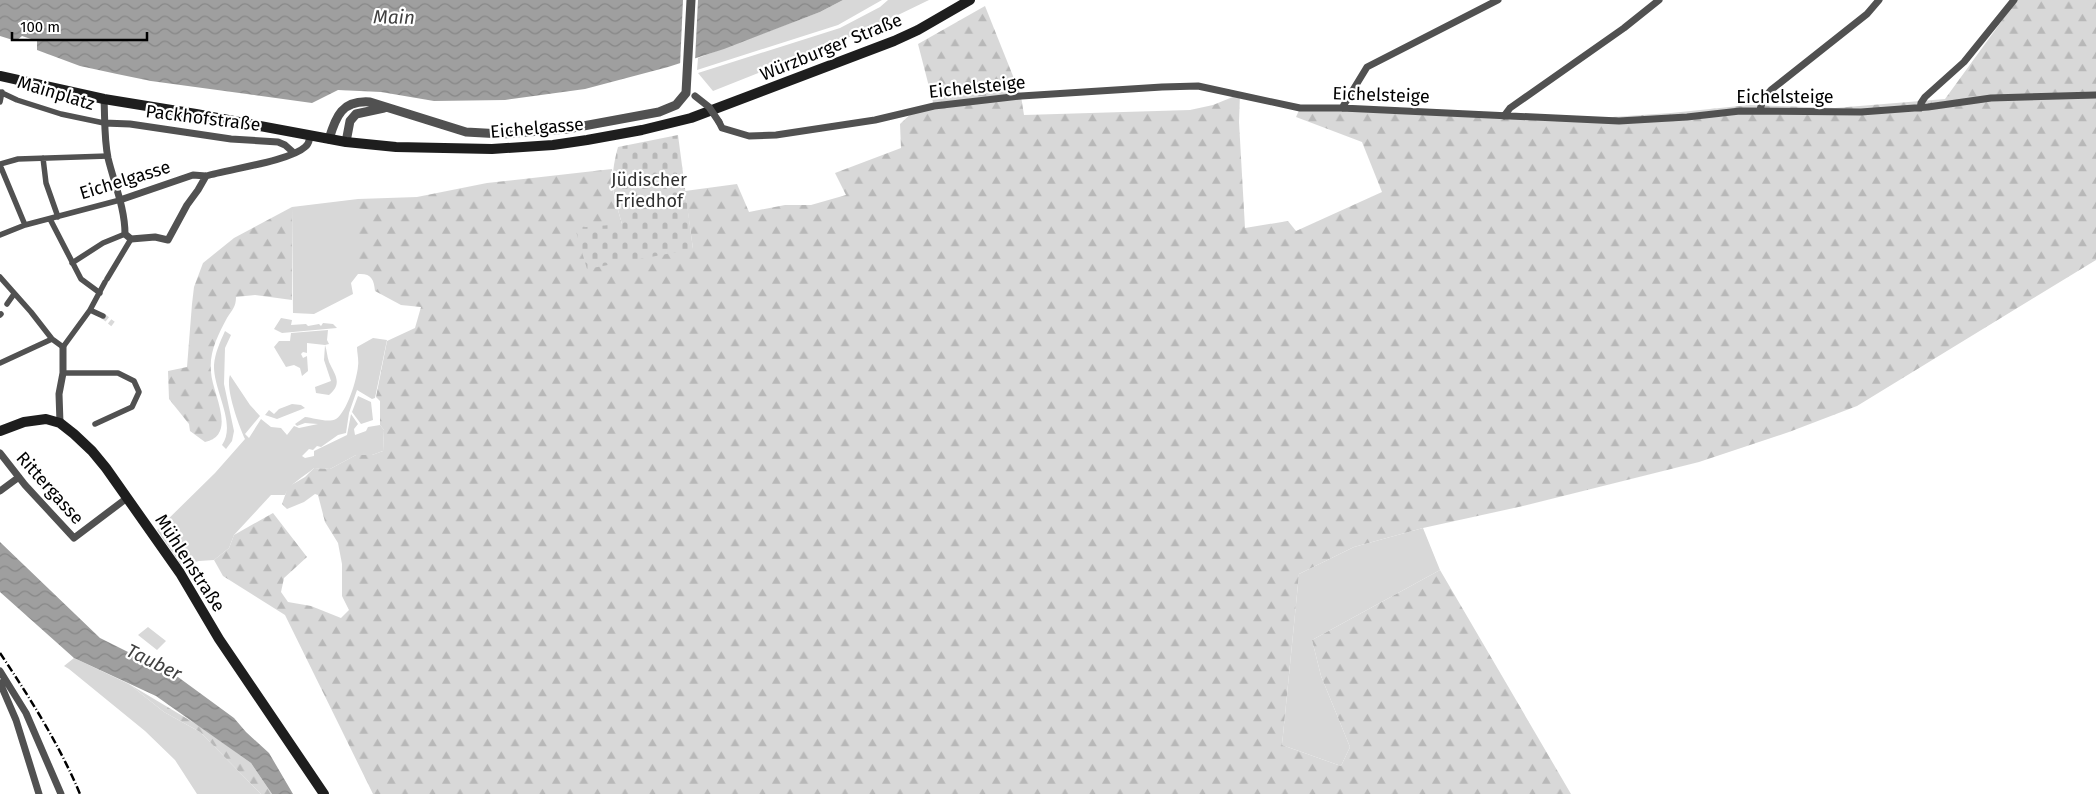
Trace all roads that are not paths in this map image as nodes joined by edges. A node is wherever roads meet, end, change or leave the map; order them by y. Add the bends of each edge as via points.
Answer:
1 (691, 0) edge
2 (970, 0) edge
3 (1498, 0) edge
4 (1659, 0) edge
5 (1879, 0) edge
6 (2014, 0) edge
7 (0, 76) edge
8 (1, 92) edge
9 (690, 92) junction
10 (2096, 95) edge
11 (104, 99) junction
12 (0, 102) edge
13 (727, 105) joint
14 (387, 108) junction
15 (1342, 108) junction
16 (1920, 108) junction
17 (1760, 110) junction
18 (1504, 116) junction
19 (104, 123) junction
20 (310, 137) junction
21 (329, 140) junction
22 (346, 142) junction
23 (294, 153) junction
24 (108, 156) junction
25 (43, 158) junction
26 (0, 165) edge
27 (206, 176) junction
28 (120, 200) junction
29 (58, 217) junction
30 (50, 219) junction
31 (25, 225) junction
32 (0, 235) edge
33 (128, 237) junction
34 (72, 264) junction
35 (0, 276) edge
36 (100, 293) junction
37 (14, 294) junction
38 (7, 304) dead end
39 (90, 310) junction
40 (103, 316) tunnel mouth
41 (52, 339) junction
42 (63, 347) junction
43 (0, 363) edge
44 (63, 373) junction
45 (60, 424) junction
46 (95, 424) dead end
47 (0, 432) edge
48 (0, 454) edge
49 (19, 477) junction
50 (0, 491) edge
51 (127, 498) junction
52 (0, 671) edge
53 (1, 687) edge
54 (39, 794) edge
55 (61, 794) edge
56 (324, 794) edge

1 - 9 street
2 - 13 main road, Würzburger Straße via 894,41
3 - 15 street via 1367,67
4 - 18 street via 1510,108
5 - 17 street via 1867,14 1771,90 1763,99
6 - 16 street via 1964,62 1923,99
7 - 11 main road, Eichelgasse
8 - 12 street
8 - 19 street, Mainplatz via 61,114
9 - 14 street via 676,105 659,112 529,133 466,132
9 - 15 street, Eichelsteige, bridge via 709,107 722,128 749,136 876,120 934,106 1021,96 1162,87 1198,86 1300,108
10 - 16 street, Eichelsteige via 1991,98
11 - 19 street
11 - 20 main road, Eichelgasse
13 - 22 main road, Eichelgasse via 642,130 553,145 457,149
14 - 21 street via 370,102 348,105 336,118
14 - 22 street via 356,114 350,122
15 - 18 street, Eichelsteige
16 - 17 street, Eichelsteige via 1861,112
17 - 18 street, Eichelsteige via 1619,121
19 - 23 street, Packhofstraße via 278,142
19 - 24 street
20 - 21 main road, Eichelgasse
20 - 23 street, Eichelgasse via 308,145
21 - 22 main road, Eichelgasse
23 - 27 street, Eichelgasse
24 - 25 street
24 - 28 street
25 - 26 street via 18,159
25 - 29 street via 46,183
26 - 31 street
27 - 28 street, Eichelgasse via 193,176
27 - 33 street via 168,240 154,236
28 - 29 street, Eichelgasse
28 - 33 street
29 - 30 street, Eichelgasse
30 - 31 street, Eichelgasse
30 - 34 street
31 - 32 street, Eichelgasse
33 - 34 street via 103,243
33 - 36 street
34 - 36 street via 81,279
35 - 37 street
36 - 39 street
37 - 38 street
37 - 41 street
39 - 40 street
39 - 42 street
41 - 42 street
41 - 43 street
42 - 44 street
44 - 45 street via 59,387
44 - 46 street via 118,373 134,381 139,392 132,408
45 - 47 main road via 34,419
45 - 51 main road, Mühlenstraße via 92,451
48 - 49 street, Rittergasse
49 - 50 street
49 - 51 street, Rittergasse via 74,538
51 - 56 main road, Mühlenstraße via 180,573 219,639
52 - 55 street via 26,713
53 - 54 street via 16,720

